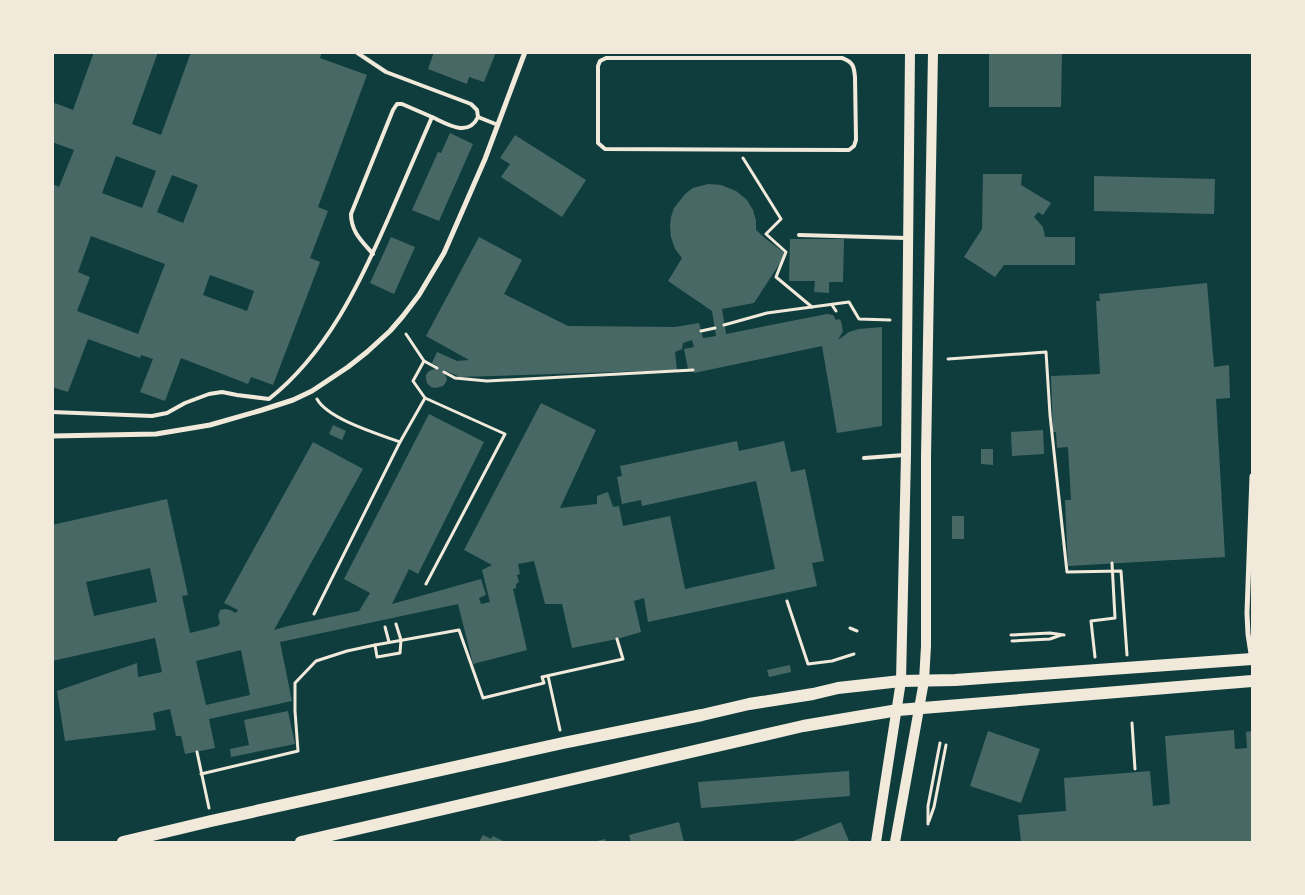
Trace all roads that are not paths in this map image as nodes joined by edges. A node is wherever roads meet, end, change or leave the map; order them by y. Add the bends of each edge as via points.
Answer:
1 (356, 52) edge
2 (525, 52) edge
3 (842, 52) edge
4 (910, 52) edge
5 (933, 52) edge
6 (842, 58) junction
7 (432, 117) junction
8 (478, 117) junction
9 (498, 125) junction
10 (799, 235) dead end
11 (908, 238) junction
12 (373, 254) junction
13 (52, 412) edge
14 (52, 436) edge
15 (906, 455) junction
16 (864, 458) dead end
17 (1252, 476) edge
18 (1252, 660) edge
19 (901, 681) junction
20 (924, 681) junction
21 (1252, 681) edge
22 (919, 708) junction
23 (898, 710) junction
24 (123, 842) edge
25 (308, 842) edge
26 (876, 842) edge
27 (895, 842) edge

1 - 8 lane via 386,72 471,104 478,110
2 - 9 street
3 - 6 lane
4 - 11 main road
5 - 20 main road
6 - 6 lane via 854,67 855,77 856,140 849,150 605,148 598,143 598,66 606,58
7 - 8 lane via 462,128 474,124
7 - 12 lane
7 - 12 lane via 406,105 396,105 393,110 351,214 356,234
8 - 9 lane
9 - 14 street via 454,232 419,295 390,331 348,367 293,400 210,425 156,434
10 - 11 lane
11 - 15 main road
12 - 13 lane via 357,287 319,346 290,381 269,399 222,392 152,416
15 - 16 lane
15 - 19 main road
17 - 18 street via 1247,613
18 - 20 main road
19 - 20 main road
19 - 23 main road
19 - 24 main road via 838,688 749,704 563,742
20 - 22 main road
21 - 22 main road
22 - 23 main road
22 - 27 main road
23 - 25 main road via 803,726
23 - 26 main road

